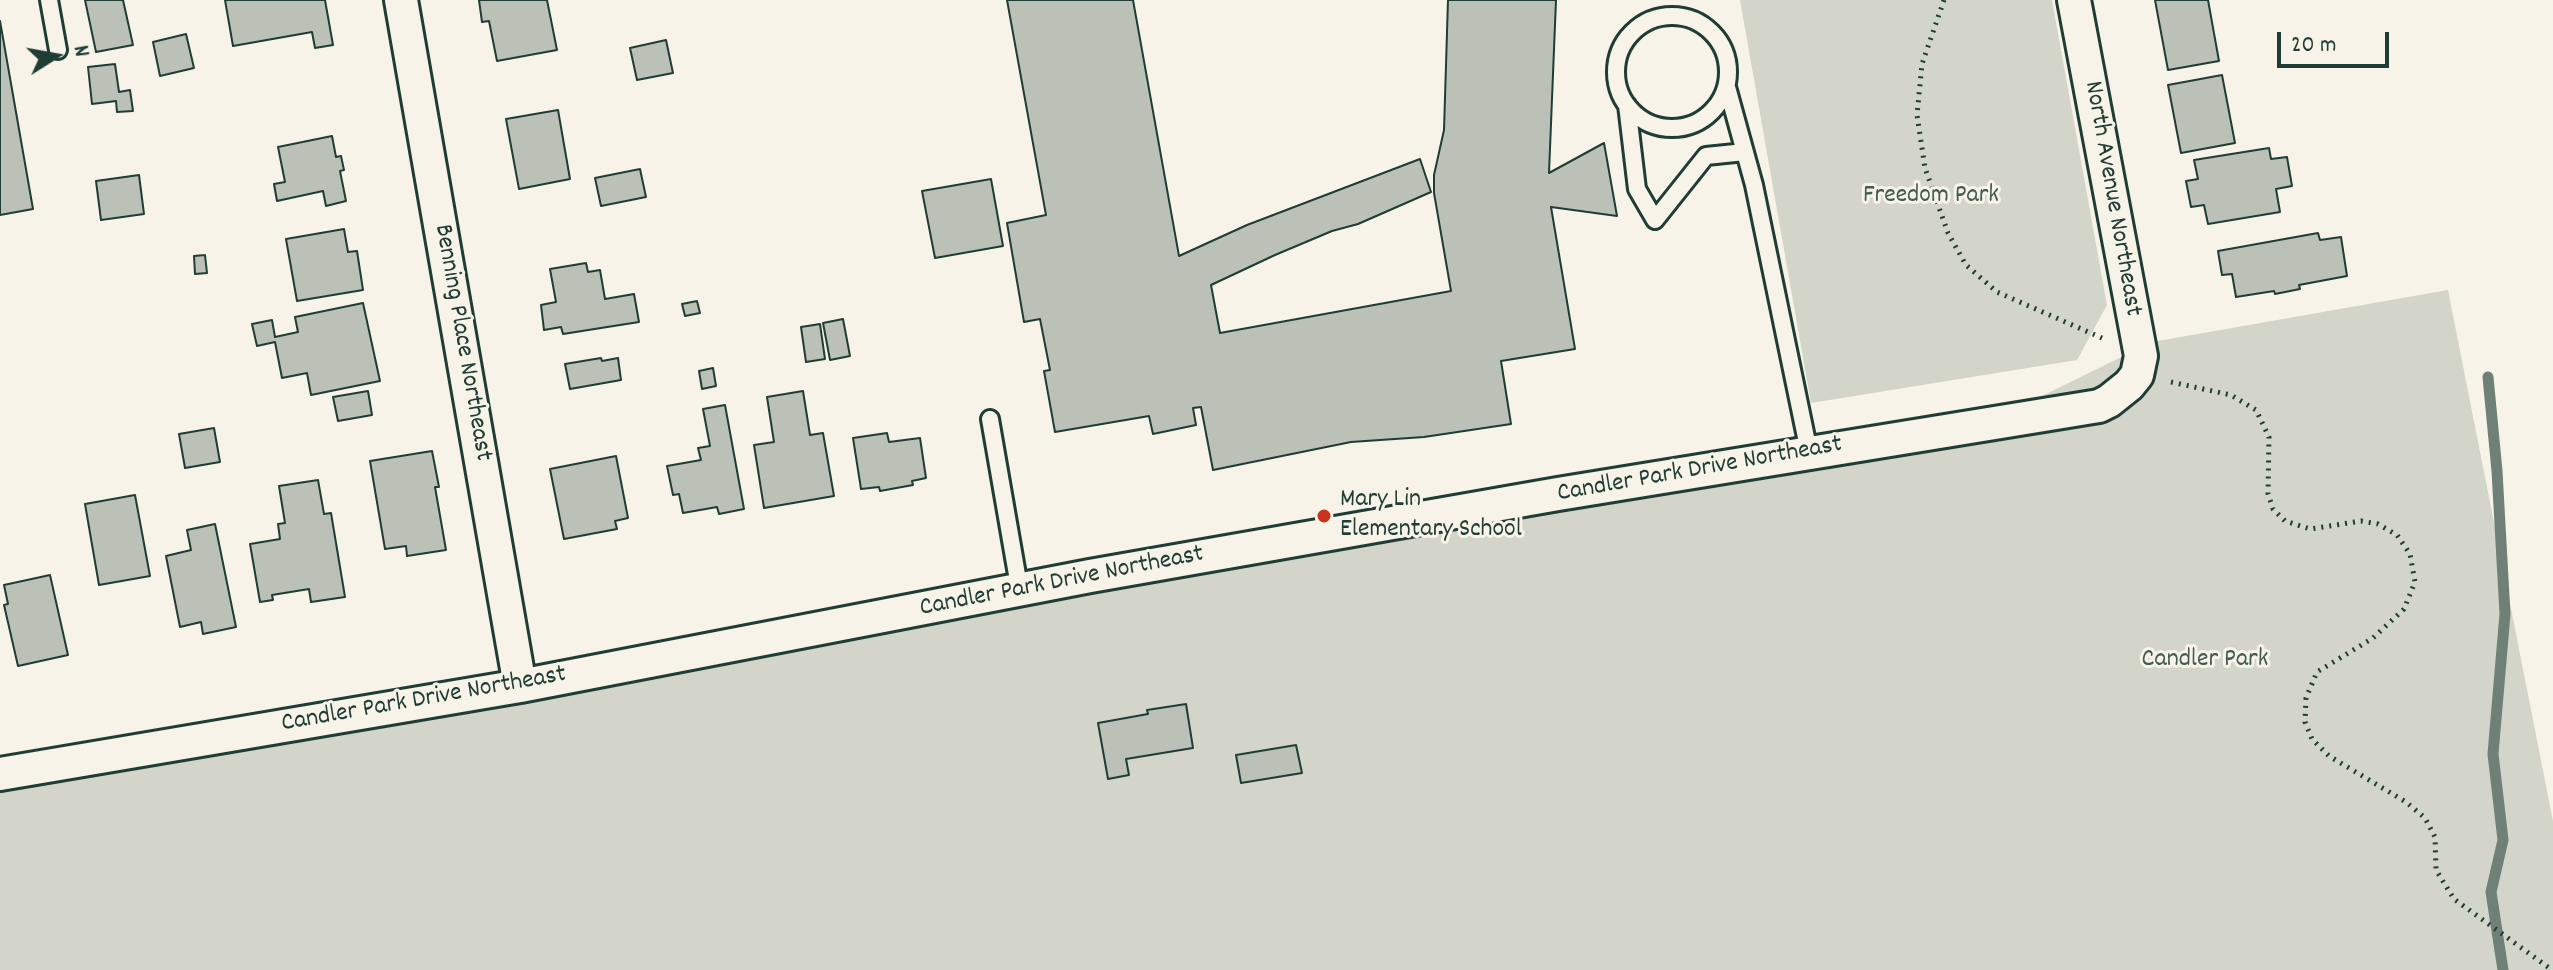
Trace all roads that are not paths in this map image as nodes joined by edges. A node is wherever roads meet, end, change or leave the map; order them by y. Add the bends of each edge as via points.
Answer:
1 (49, 0) edge
2 (401, 0) edge
3 (1671, 0) edge
4 (2074, 0) edge
5 (1678, 17) junction
6 (58, 50) dead end
7 (1727, 87) junction
8 (1627, 104) junction
9 (1745, 152) junction
10 (2121, 393) joint
11 (990, 419) dead end
12 (1809, 452) junction
13 (1020, 592) junction
14 (520, 686) junction
15 (0, 774) edge

1 - 6 lane
2 - 14 street, Benning Place Northeast
3 - 5 lane
4 - 10 street, North Avenue Northeast via 2141,356 2137,375
5 - 7 lane via 1706,27 1721,44 1728,64
5 - 8 lane via 1643,23 1627,38 1618,58 1617,80
7 - 8 lane via 1718,106 1701,121 1680,128 1659,127 1638,117
7 - 9 lane
8 - 9 lane via 1637,189 1655,220 1706,156
9 - 12 lane
10 - 12 street, Candler Park Drive Northeast via 2089,408
11 - 13 lane
12 - 13 street, Candler Park Drive Northeast
13 - 14 street, Candler Park Drive Northeast
14 - 15 street, Candler Park Drive Northeast

